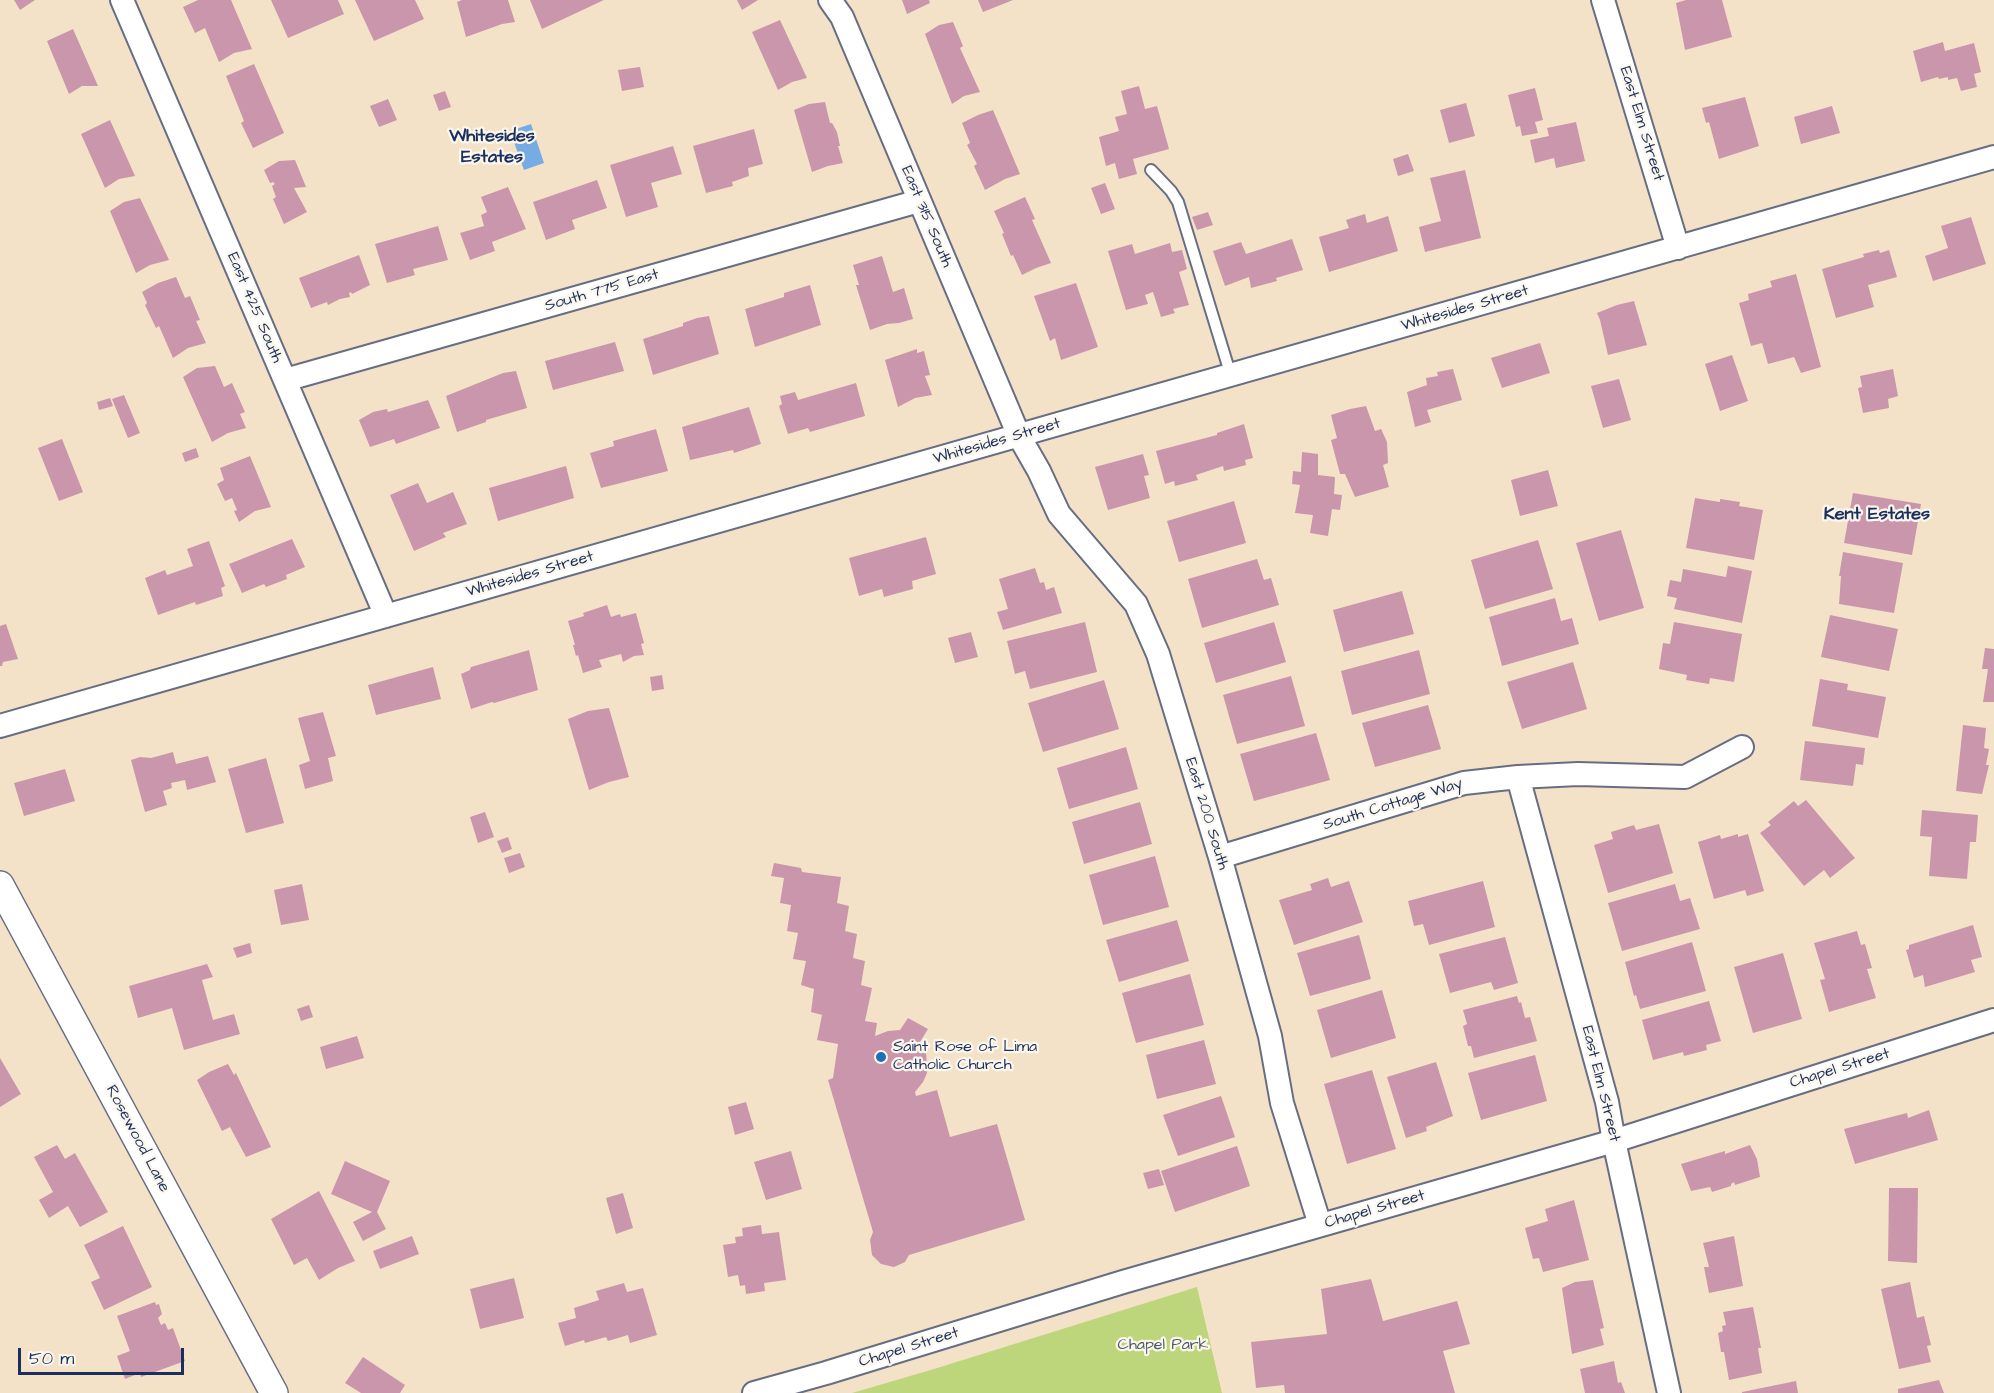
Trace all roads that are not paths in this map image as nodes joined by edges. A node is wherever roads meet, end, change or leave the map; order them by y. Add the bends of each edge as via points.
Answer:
1 (122, 0) edge
2 (830, 0) edge
3 (1603, 0) edge
4 (1994, 157) edge
5 (1150, 170) dead end
6 (919, 201) junction
7 (1678, 248) junction
8 (1231, 376) junction
9 (285, 380) junction
10 (1019, 436) junction
11 (386, 616) junction
12 (0, 726) edge
13 (1742, 747) dead end
14 (1518, 777) junction
15 (1220, 857) junction
16 (0, 885) edge
17 (1994, 1020) edge
18 (1614, 1141) junction
19 (1320, 1226) junction
20 (274, 1393) edge
21 (754, 1393) edge
22 (1670, 1393) edge

1 - 9 street, East 425 South
2 - 6 street, East 315 South via 842,17
3 - 7 street, East Elm Street
4 - 7 street, Whitesides Street
5 - 8 lane via 1178,202
6 - 9 street, South 775 East
6 - 10 street, East 315 South
7 - 8 street, Whitesides Street
8 - 10 street, Whitesides Street
9 - 11 street, East 425 South
10 - 11 street, Whitesides Street
10 - 15 street, East 200 South via 1059,514 1136,604 1158,654
11 - 12 street, Whitesides Street
13 - 14 street, South Cottage Way via 1684,777
14 - 15 street, South Cottage Way via 1464,783
14 - 18 street, East Elm Street via 1607,1102
15 - 19 street, East 200 South via 1270,1036 1282,1103
16 - 20 street, Rosewood Lane
17 - 18 street, Chapel Street
18 - 19 street, Chapel Street
18 - 22 street, East Elm Street
19 - 21 street, Chapel Street

